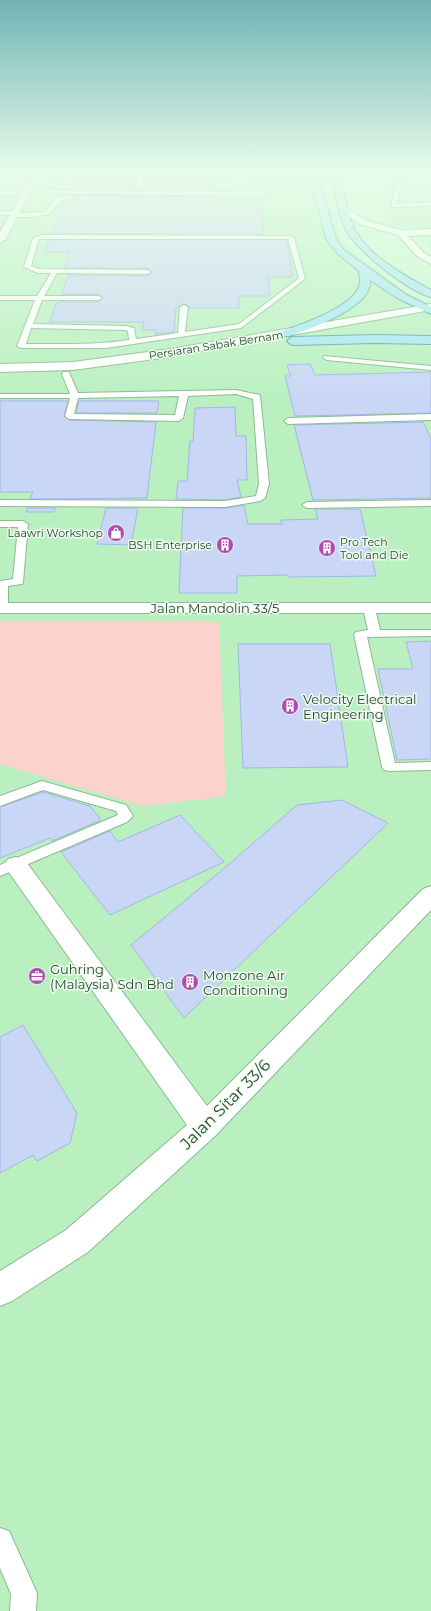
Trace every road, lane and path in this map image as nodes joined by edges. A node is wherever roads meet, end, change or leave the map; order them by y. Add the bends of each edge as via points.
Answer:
1 (33, 249) edge
2 (294, 249) edge
3 (339, 249) edge
4 (366, 249) edge
5 (416, 249) edge
6 (431, 261) edge
7 (364, 270) junction
8 (55, 271) junction
9 (148, 272) dead end
10 (431, 294) edge
11 (0, 298) edge
12 (39, 298) junction
13 (99, 298) dead end
14 (184, 306) dead end
15 (430, 311) edge
16 (28, 326) junction
17 (181, 335) junction
18 (289, 338) junction
19 (431, 340) edge
20 (132, 342) junction
21 (326, 358) dead end
22 (0, 368) edge
23 (431, 368) edge
24 (66, 374) junction
25 (0, 376) edge
26 (184, 394) junction
27 (0, 396) edge
28 (75, 396) junction
29 (428, 417) edge
30 (288, 421) dead end
31 (431, 428) edge
32 (0, 503) edge
33 (431, 503) edge
34 (307, 505) dead end
35 (0, 524) edge
36 (1, 584) edge
37 (1, 608) edge
38 (369, 608) junction
39 (431, 608) edge
40 (431, 633) edge
41 (375, 634) junction
42 (431, 766) edge
43 (0, 801) edge
44 (8, 868) edge
45 (431, 895) edge
46 (204, 1127) junction
47 (0, 1290) edge
48 (0, 1540) edge
49 (23, 1611) edge

1 - 8 lane via 27,267 38,271
2 - 17 lane via 302,279 241,326
3 - 7 main road
4 - 10 main road via 395,273
5 - 6 street
7 - 15 main road via 401,296
7 - 18 main road via 366,279 363,289 352,303
8 - 9 lane
8 - 12 lane
11 - 12 lane
12 - 13 lane
12 - 16 lane
14 - 17 lane
15 - 18 street, Persiaran Sabak Bernam
16 - 20 lane via 126,328 131,330
16 - 20 lane via 21,346 80,347
17 - 20 lane
18 - 19 main road
18 - 22 street, Persiaran Sabak Bernam via 73,366
18 - 24 street, Persiaran Sabak Bernam via 158,364
21 - 23 lane
24 - 25 street, Persiaran Sabak Bernam
24 - 28 lane
26 - 28 lane
26 - 28 lane via 180,418 69,416
26 - 32 lane via 236,392 257,397 264,484 260,498 225,504
27 - 28 lane
29 - 30 lane
29 - 31 lane
33 - 34 lane
35 - 36 lane via 23,524 18,582
36 - 37 lane
37 - 38 street, Jalan Mandolin 33/5
38 - 39 street, Jalan Mandolin 33/5
38 - 41 lane
40 - 41 lane
41 - 42 lane via 360,634 389,767
43 - 44 lane via 42,785 122,808 126,816
44 - 46 street
45 - 46 street, Jalan Sitar 33/6
46 - 47 street, Jalan Sitar 33/6 via 77,1241
48 - 49 lane via 24,1593

